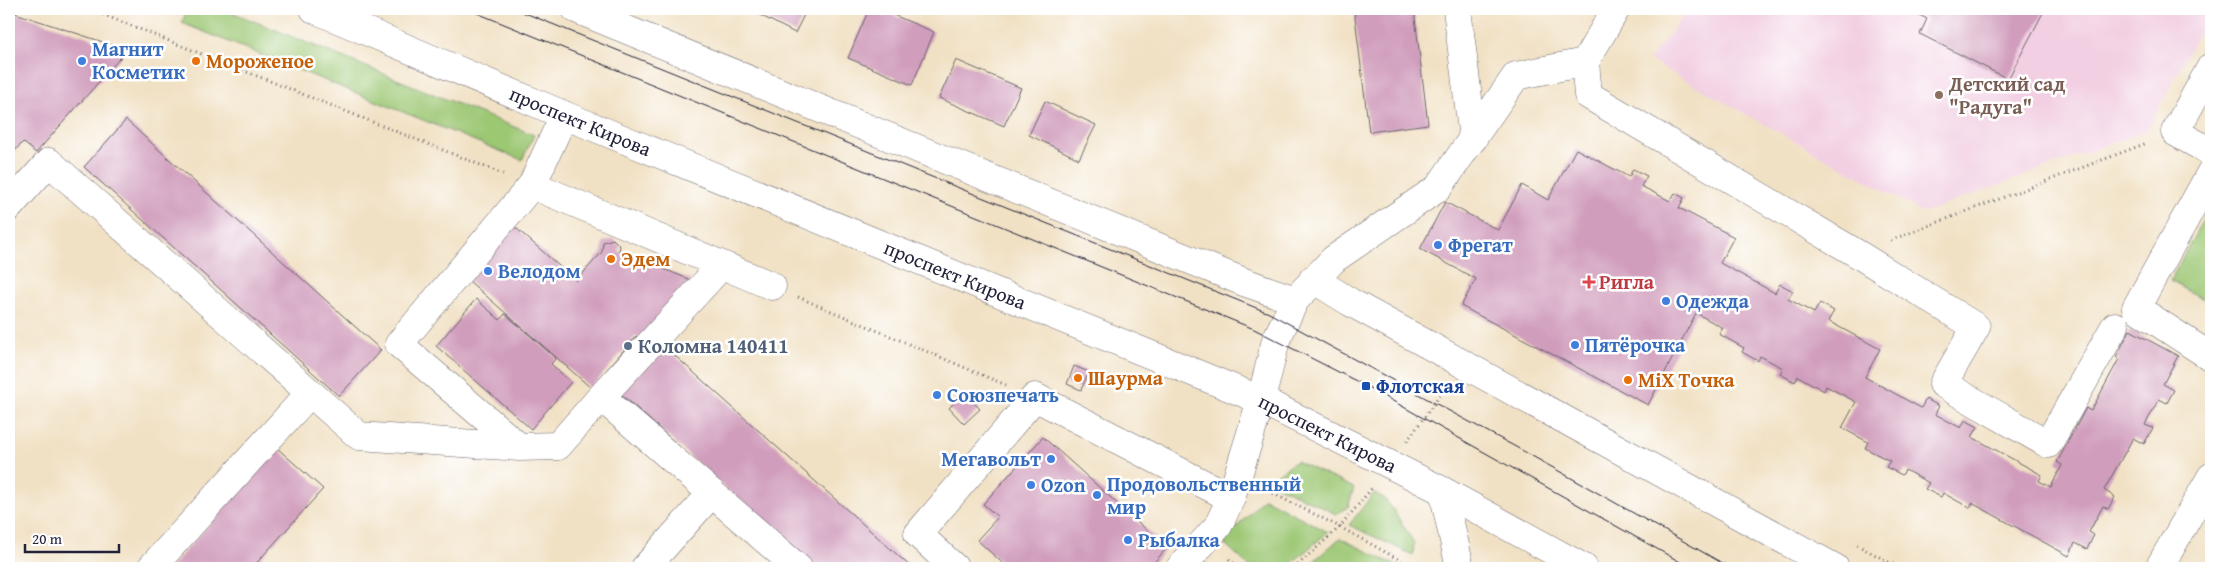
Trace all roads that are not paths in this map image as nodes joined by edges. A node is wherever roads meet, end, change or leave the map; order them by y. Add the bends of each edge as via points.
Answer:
1 (314, 9) edge
2 (576, 9) edge
3 (1457, 9) edge
4 (1616, 9) edge
5 (625, 18) edge
6 (1585, 62) junction
7 (2211, 67) edge
8 (564, 115) junction
9 (1472, 140) junction
10 (2211, 152) edge
11 (2211, 172) edge
12 (532, 185) junction
13 (9, 207) edge
14 (722, 265) junction
15 (1313, 279) junction
16 (772, 286) road end
17 (1295, 300) junction
18 (2115, 326) dead end
19 (2211, 357) edge
20 (310, 392) junction
21 (601, 397) junction
22 (1261, 400) junction
23 (519, 447) junction
24 (2211, 476) edge
25 (1442, 491) junction
26 (712, 493) junction
27 (1231, 498) junction
28 (151, 568) edge
29 (645, 568) edge
30 (798, 568) edge
31 (954, 568) edge
32 (1180, 568) edge
33 (1460, 568) edge
34 (1584, 568) edge
35 (1835, 568) edge
36 (2160, 568) edge

1 - 8 street, проспект Кирова
2 - 5 street
3 - 9 street
4 - 6 street
5 - 17 street via 1244,282
6 - 9 street via 1516,76
6 - 18 street via 1588,95 1976,327 1943,384 2048,444
7 - 10 street via 2175,132
8 - 12 street
8 - 22 street, проспект Кирова
9 - 15 street via 1438,188 1334,259
11 - 19 street via 2136,308
12 - 14 street
12 - 23 street via 399,344
13 - 20 street via 48,162
14 - 16 street
14 - 21 street
15 - 17 street
15 - 35 street
17 - 22 street via 1276,340
20 - 23 street via 359,436
20 - 28 street
21 - 23 street via 558,446
21 - 26 street
22 - 25 street, проспект Кирова
22 - 27 street
24 - 36 street
25 - 33 street
25 - 34 street, проспект Кирова
26 - 29 street
26 - 30 street
27 - 31 street via 1035,397 918,534
27 - 32 street via 1218,526

